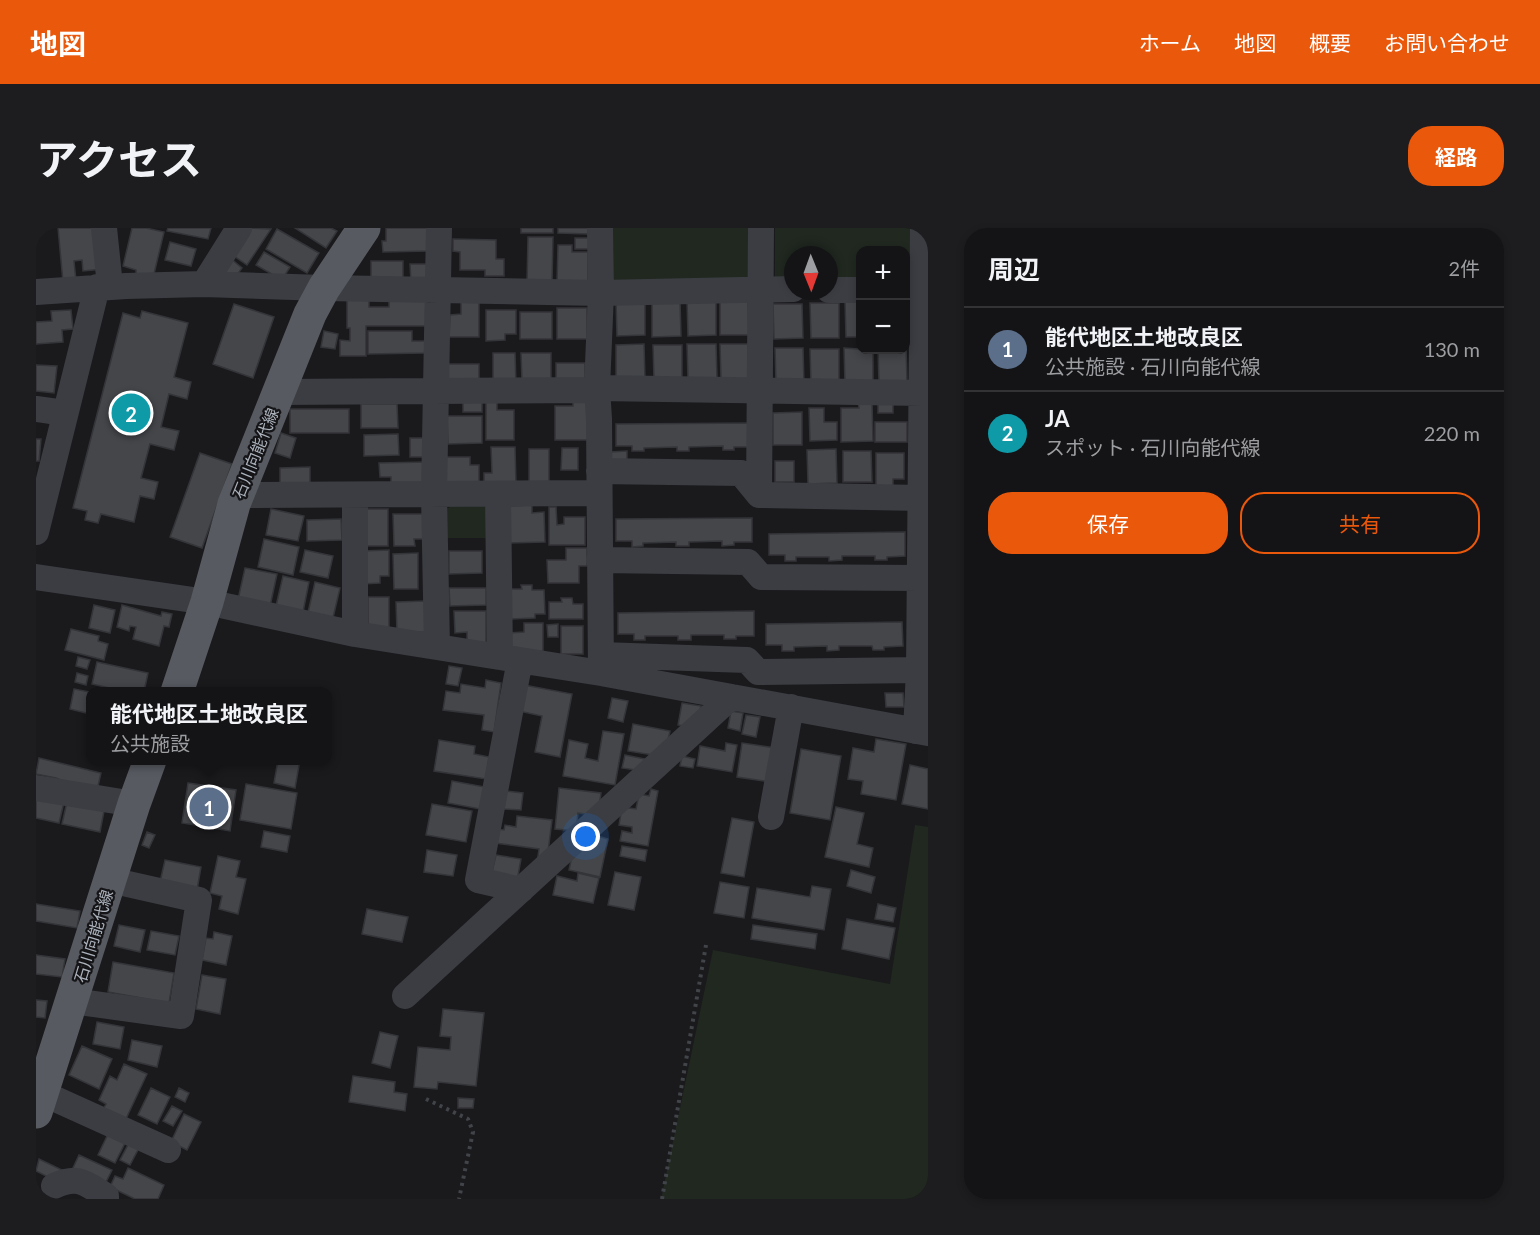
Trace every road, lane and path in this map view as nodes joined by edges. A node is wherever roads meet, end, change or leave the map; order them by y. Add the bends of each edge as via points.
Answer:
1 (104, 228) edge
2 (239, 228) edge
3 (364, 228) edge
4 (439, 228) edge
5 (600, 228) edge
6 (761, 228) edge
7 (923, 228) edge
8 (204, 284) junction
9 (104, 287) junction
10 (324, 288) junction
11 (760, 289) junction
12 (784, 289) edge
13 (438, 290) junction
14 (838, 290) edge
15 (856, 290) edge
16 (914, 291) edge
17 (36, 292) edge
18 (601, 292) junction
19 (597, 388) junction
20 (436, 390) junction
21 (760, 391) junction
22 (279, 392) junction
23 (922, 393) junction
24 (36, 409) edge
25 (65, 413) junction
26 (925, 420) edge
27 (599, 482) junction
28 (498, 494) junction
29 (238, 495) junction
30 (355, 495) junction
31 (434, 495) junction
32 (759, 495) junction
33 (921, 498) junction
34 (36, 532) edge
35 (599, 560) junction
36 (36, 577) edge
37 (920, 578) junction
38 (207, 602) junction
39 (354, 634) junction
40 (437, 646) junction
41 (510, 659) junction
42 (601, 664) junction
43 (919, 670) junction
44 (179, 687) edge
45 (731, 696) junction
46 (790, 707) junction
47 (922, 732) edge
48 (148, 765) edge
49 (36, 788) edge
50 (134, 804) junction
51 (771, 817) dead end
52 (110, 880) junction
53 (521, 890) junction
54 (706, 945) dead end
55 (405, 996) dead end
56 (72, 1000) junction
57 (426, 1100) dead end
58 (39, 1103) edge
59 (168, 1150) dead end
60 (50, 1188) edge
61 (106, 1199) edge
62 (459, 1199) edge
63 (662, 1199) edge

1 - 9 street
2 - 8 street
3 - 10 main road, 石川向能代線
4 - 13 street
5 - 18 street
6 - 11 street
7 - 16 street
8 - 9 street
8 - 10 street
9 - 17 street
9 - 25 street
10 - 13 street
10 - 22 main road, 石川向能代線
11 - 12 street
11 - 18 street
11 - 21 street
13 - 18 street
13 - 20 street
14 - 15 street
16 - 23 street
18 - 19 street
19 - 20 street
19 - 21 street
19 - 27 street
20 - 22 street
20 - 31 street
21 - 23 street
21 - 32 street
22 - 29 main road, 石川向能代線
23 - 26 street
24 - 25 street
25 - 34 street
26 - 33 street
27 - 28 street
27 - 32 street via 741,473
27 - 35 street
28 - 31 street
28 - 41 street
29 - 30 street
29 - 38 main road, 石川向能代線
30 - 31 street
30 - 39 street
31 - 40 street
32 - 33 street
33 - 37 street
35 - 37 street via 748,562 761,577
35 - 42 street
36 - 38 street
37 - 43 street
38 - 39 street
38 - 44 main road, 石川向能代線
39 - 40 street
40 - 41 street
41 - 42 street
41 - 53 street via 478,880
42 - 43 street via 747,660 758,672
42 - 45 street
43 - 47 street
45 - 46 street
45 - 53 street
46 - 47 street
46 - 51 street
48 - 50 main road, 石川向能代線
49 - 50 street
50 - 52 main road, 石川向能代線
52 - 56 main road, 石川向能代線
52 - 56 street via 199,900 182,1016
53 - 55 street
54 - 63 path
56 - 58 main road, 石川向能代線
57 - 62 path via 468,1119 473,1132
58 - 59 street
60 - 61 street via 67,1180 81,1180

